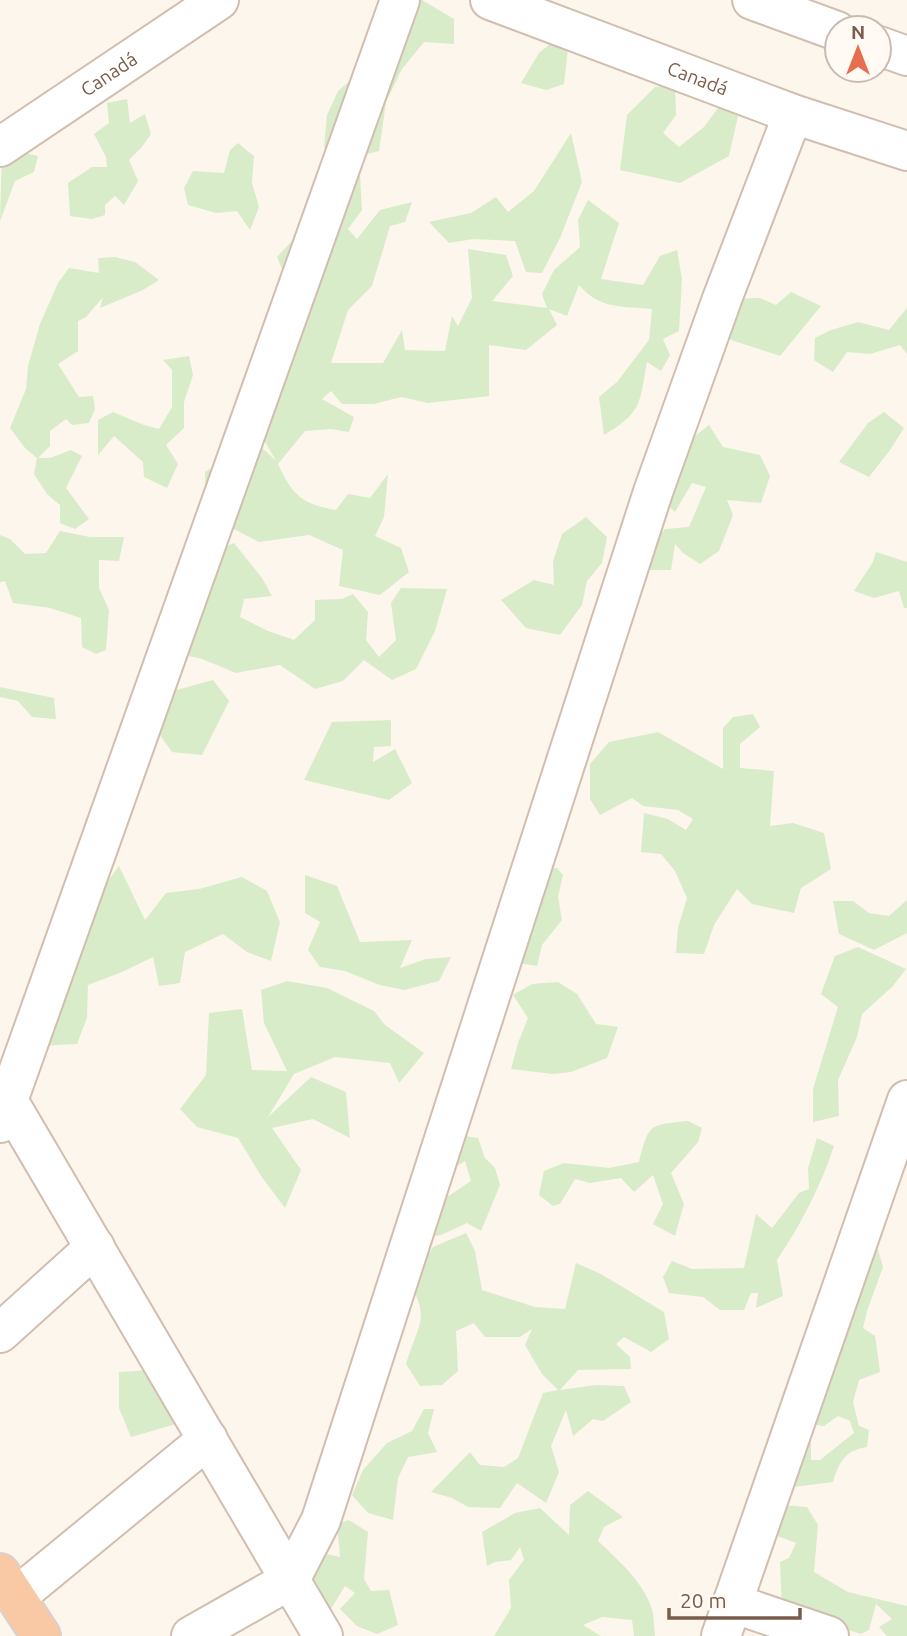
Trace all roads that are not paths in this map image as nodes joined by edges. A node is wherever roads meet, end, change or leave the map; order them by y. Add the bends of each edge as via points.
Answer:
1 (219, 0) edge
2 (400, 0) edge
3 (490, 0) edge
4 (752, 0) edge
5 (823, 26) edge
6 (793, 114) junction
7 (0, 147) edge
8 (907, 151) edge
9 (907, 1100) edge
10 (3, 1104) edge
11 (95, 1247) junction
12 (0, 1333) edge
13 (208, 1439) junction
14 (290, 1580) junction
15 (8, 1585) edge
16 (726, 1619) edge
17 (41, 1636) edge
18 (191, 1636) edge
19 (323, 1636) edge
20 (829, 1636) edge

1 - 7 street, Canadá
2 - 10 street
3 - 6 street, Canadá
4 - 5 street
6 - 8 street, Canadá
6 - 14 street via 653,492 321,1520
9 - 16 street
10 - 11 street
11 - 12 street
11 - 13 street
13 - 14 street
13 - 15 street
14 - 18 street
14 - 19 street
15 - 17 highway
16 - 20 street

